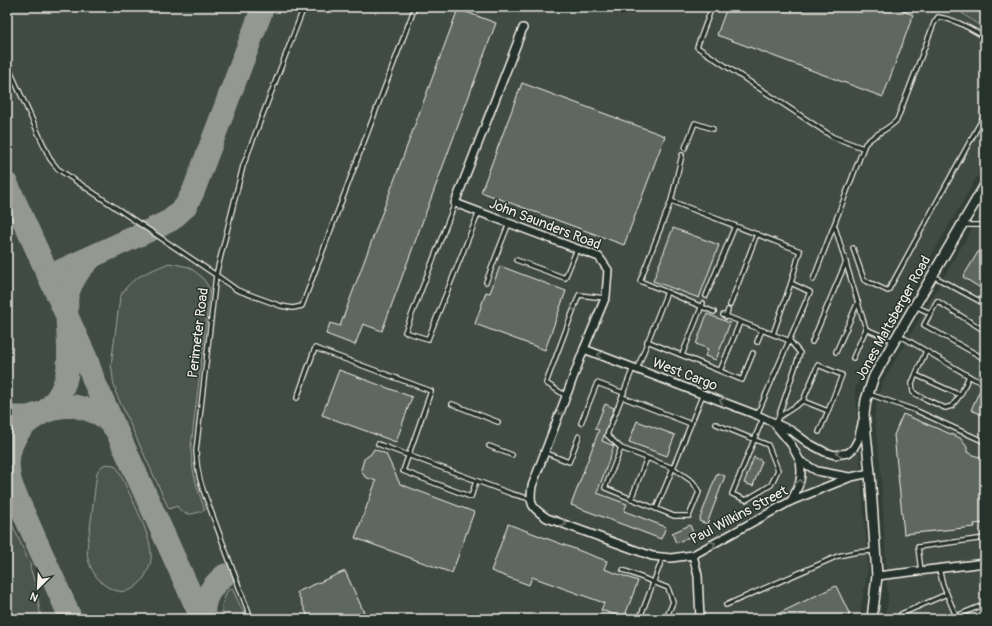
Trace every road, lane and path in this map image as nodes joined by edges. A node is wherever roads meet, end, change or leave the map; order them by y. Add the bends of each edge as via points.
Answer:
1 (304, 7) edge
2 (415, 7) edge
3 (712, 7) edge
4 (523, 28) dead end
5 (985, 38) edge
6 (7, 64) edge
7 (985, 114) edge
8 (713, 129) dead end
9 (685, 148) dead end
10 (864, 148) junction
11 (682, 155) dead end
12 (985, 185) edge
13 (671, 201) junction
14 (455, 203) junction
15 (479, 212) junction
16 (509, 223) junction
17 (961, 225) junction
18 (985, 225) edge
19 (735, 226) junction
20 (835, 226) junction
21 (757, 234) junction
22 (854, 248) dead end
23 (577, 249) junction
24 (516, 260) dead end
25 (846, 262) junction
26 (216, 275) junction
27 (932, 276) junction
28 (813, 280) dead end
29 (486, 282) dead end
30 (791, 283) junction
31 (667, 292) junction
32 (706, 296) dead end
33 (605, 298) junction
34 (858, 302) junction
35 (985, 304) edge
36 (703, 305) junction
37 (730, 305) dead end
38 (914, 305) junction
39 (728, 310) dead end
40 (714, 312) dead end
41 (930, 313) junction
42 (740, 322) junction
43 (866, 329) junction
44 (762, 330) junction
45 (985, 331) edge
46 (773, 334) junction
47 (896, 338) junction
48 (647, 341) junction
49 (790, 341) junction
50 (758, 342) dead end
51 (812, 342) dead end
52 (584, 349) junction
53 (926, 351) junction
54 (836, 352) dead end
55 (753, 353) dead end
56 (682, 355) junction
57 (853, 358) dead end
58 (985, 359) edge
59 (635, 368) junction
60 (720, 371) junction
61 (916, 375) junction
62 (969, 376) junction
63 (985, 383) edge
64 (868, 393) junction
65 (702, 394) junction
66 (623, 395) junction
67 (960, 395) junction
68 (566, 396) junction
69 (298, 398) dead end
70 (803, 401) junction
71 (452, 404) dead end
72 (828, 411) junction
73 (864, 414) junction
74 (760, 417) junction
75 (779, 417) junction
76 (498, 422) dead end
77 (581, 423) dead end
78 (691, 424) junction
79 (716, 424) dead end
80 (776, 425) junction
81 (819, 432) dead end
82 (579, 436) dead end
83 (754, 439) junction
84 (985, 442) edge
85 (378, 444) dead end
86 (489, 446) dead end
87 (621, 448) junction
88 (544, 452) junction
89 (408, 455) junction
90 (512, 455) dead end
91 (647, 458) junction
92 (800, 461) junction
93 (673, 468) junction
94 (870, 473) junction
95 (851, 477) junction
96 (476, 481) junction
97 (630, 498) junction
98 (790, 501) junction
99 (531, 502) junction
100 (656, 509) junction
101 (985, 538) edge
102 (875, 551) junction
103 (693, 555) junction
104 (663, 557) junction
105 (985, 563) edge
106 (939, 569) junction
107 (623, 570) dead end
108 (921, 571) junction
109 (876, 576) junction
110 (653, 582) junction
111 (947, 594) junction
112 (726, 605) dead end
113 (983, 605) dead end
114 (956, 618) edge
115 (251, 619) edge
116 (642, 619) edge
117 (666, 619) edge
118 (700, 619) edge
119 (872, 619) edge
120 (904, 619) edge
121 (949, 619) edge

1 - 26 lane via 243,166
2 - 26 lane via 302,306 281,306 237,290
3 - 10 lane via 697,48 833,137
4 - 14 street
5 - 10 lane via 963,25 938,17 897,120 886,130 870,138
6 - 26 lane, Perimeter Road via 50,159 58,169
7 - 22 lane via 888,291 864,280
8 - 9 lane via 695,123
10 - 20 lane
11 - 13 lane
12 - 17 street, Jones Maltsberger Road
13 - 19 lane
13 - 31 lane via 640,281
14 - 15 street, John Saunders Road
14 - 15 lane via 405,332 428,339
15 - 16 street, John Saunders Road
16 - 23 street, John Saunders Road
16 - 29 lane
17 - 18 lane
17 - 27 street, Jones Maltsberger Road
19 - 21 lane
19 - 32 lane
20 - 25 lane
20 - 28 lane
21 - 30 lane via 800,251
21 - 37 lane
23 - 24 lane via 565,278
23 - 33 street, John Saunders Road via 599,257 608,270
25 - 34 lane
25 - 51 lane
26 - 115 lane, Perimeter Road via 196,451 197,469 201,487
27 - 35 lane
27 - 38 street, Jones Maltsberger Road
30 - 46 lane
30 - 49 lane via 810,292
31 - 36 lane
31 - 48 lane
33 - 52 street, John Saunders Road
33 -> 68 lane via 579,295 546,383
34 - 43 lane
34 - 54 lane
36 - 40 lane
36 - 56 lane
38 - 41 lane
38 - 47 street, Jones Maltsberger Road
39 - 42 lane via 724,316
41 - 45 lane via 937,301
41 - 58 lane via 924,324
42 - 44 lane
42 - 60 lane
43 - 47 lane
43 - 57 lane
44 - 46 lane
44 - 50 lane
46 - 49 lane
47 - 53 lane
47 - 64 street, Jones Maltsberger Road via 874,376
48 - 56 lane
48 - 59 lane
49 - 74 lane
49 - 75 lane via 800,353
59 -> 52 street, West Cargo
52 - 68 street, John Saunders Road
53 - 61 lane
53 - 62 lane
55 - 60 lane via 742,380
56 - 60 lane
59 - 65 street, West Cargo
59 - 66 lane
61 - 67 lane
61 -> 67 lane via 912,383 913,392 945,408 952,406
62 - 63 lane
62 - 67 lane
64 - 73 street, Jones Maltsberger Road
64 - 84 lane via 917,411
74 -> 65 street, West Cargo
65 - 78 lane
66 - 77 lane via 597,383
66 - 78 lane
66 - 87 lane via 607,435
68 -> 88 street, John Saunders Road
69 - 89 lane via 315,348 431,391
70 - 72 lane
70 - 72 lane via 818,364 842,375
70 - 75 lane
71 - 76 lane
72 - 81 lane
73 -> 80 street, West Cargo via 858,440 848,453 824,452
73 - 94 street, Jones Maltsberger Road
74 - 80 street, West Cargo
74 - 83 lane
75 - 80 lane
78 - 93 lane
79 - 83 lane
80 - 92 street, West Cargo
82 - 88 lane via 568,462
83 - 83 lane via 732,494 746,500 771,486 778,470 768,445
85 - 89 lane
86 - 90 lane
87 - 91 lane
87 - 97 lane via 606,488
88 - 99 street, John Saunders Road via 532,486
89 - 96 lane
89 - 96 lane via 403,471 471,497
91 - 93 lane
91 - 97 lane
92 - 95 street via 816,471
98 -> 92 street, West Cargo via 801,481
93 - 100 lane
93 - 100 lane via 693,482 699,492 689,516 674,516
94 - 95 street, Paul Wilkins Street
94 - 102 street, Jones Maltsberger Road
95 - 98 street, Paul Wilkins Street
96 - 99 lane
97 - 100 lane
103 -> 98 street, Paul Wilkins Street
99 -> 104 street, Paul Wilkins Street via 536,510 547,518 652,556
101 - 108 lane via 918,547
102 - 109 street, Jones Maltsberger Road
102 - 112 lane via 838,556
103 - 104 street, Paul Wilkins Street
103 - 118 street via 698,576
104 - 110 lane
105 - 106 street
106 - 108 street
106 - 111 lane
107 - 110 lane
108 - 109 street
109 - 119 street, Jones Maltsberger Road
110 - 116 lane via 641,615
110 - 117 lane via 668,588 673,602
111 - 114 lane
111 - 120 lane via 901,614
113 - 114 lane
114 - 121 lane

